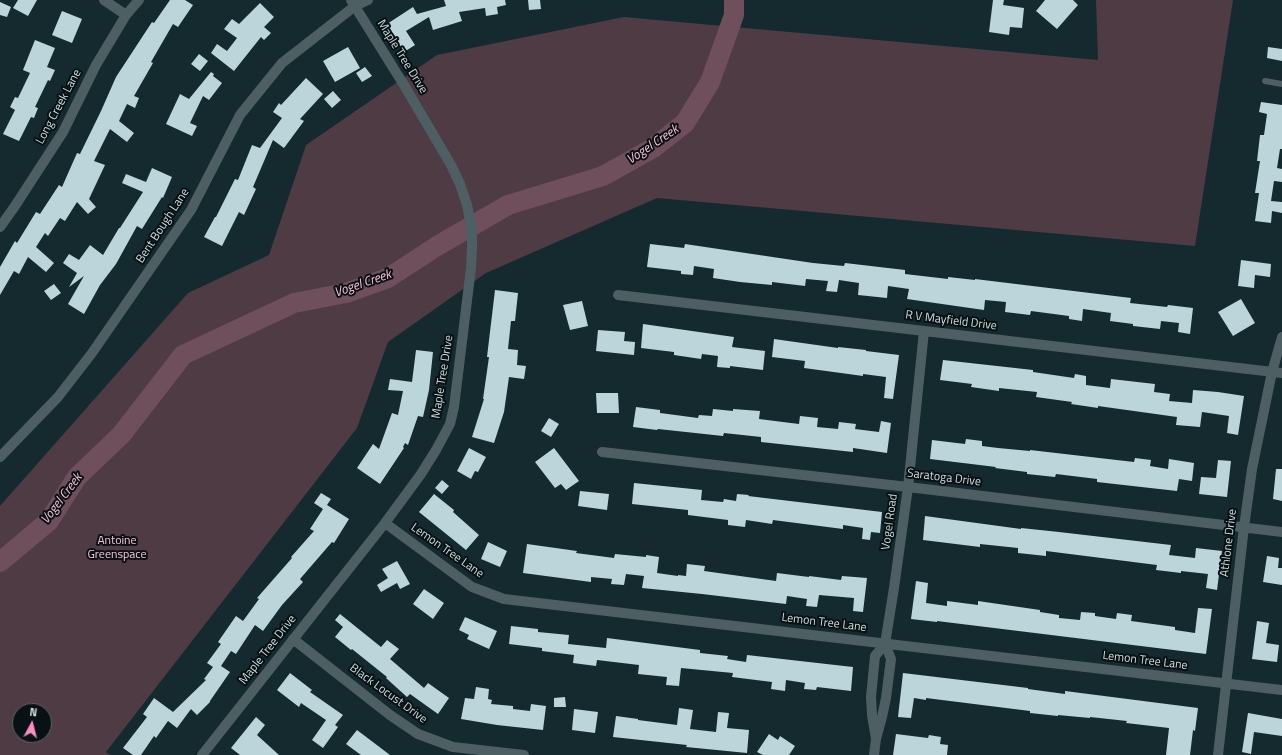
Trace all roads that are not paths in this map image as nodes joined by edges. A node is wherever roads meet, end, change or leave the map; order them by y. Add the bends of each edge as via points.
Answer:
1 (104, 0) edge
2 (139, 0) edge
3 (368, 0) edge
4 (353, 3) edge
5 (126, 15) junction
6 (1265, 81) dead end
7 (1282, 84) edge
8 (0, 226) edge
9 (618, 295) dead end
10 (924, 331) junction
11 (1282, 337) edge
12 (1277, 373) edge
13 (602, 452) dead end
14 (0, 458) edge
15 (908, 487) junction
16 (385, 523) junction
17 (1244, 527) junction
18 (1282, 532) edge
19 (293, 639) junction
20 (885, 644) junction
21 (1226, 683) junction
22 (1282, 690) edge
23 (876, 739) junction
24 (202, 755) edge
25 (524, 755) edge
26 (874, 755) edge
27 (1218, 755) edge

1 - 5 street
2 - 5 street, Long Creek Lane
3 - 4 street, Bent Bough Lane
4 - 14 street, Bent Bough Lane via 282,63 240,115 191,210 92,353 58,397
4 - 16 street, Maple Tree Drive via 451,165 467,205 472,231 471,268 457,389 450,424 421,474
5 - 8 street, Long Creek Lane via 96,65 63,132
6 - 7 lane
9 - 10 street, R V Mayfield Drive
10 - 12 street, R V Mayfield Drive
10 - 15 street, Vogel Road
11 - 12 street, Athlone Drive
12 - 17 street, Athlone Drive via 1252,469
13 - 15 street, Saratoga Drive
15 - 17 street, Saratoga Drive
15 - 20 street, Vogel Road
16 - 19 street, Maple Tree Drive
16 - 20 street, Lemon Tree Lane via 472,587 504,599
17 - 18 street, Saratoga Drive
17 - 21 street, Athlone Drive
19 - 24 street, Maple Tree Drive
19 - 25 street, Black Locust Drive via 418,734 453,747
20 - 21 street, Lemon Tree Lane
20 - 23 street, Vogel Road via 891,659 886,698
20 - 23 street, Vogel Road via 875,656 872,715
21 - 22 street, Lemon Tree Lane
21 - 27 street, Athlone Drive
23 - 26 street, Vogel Road

